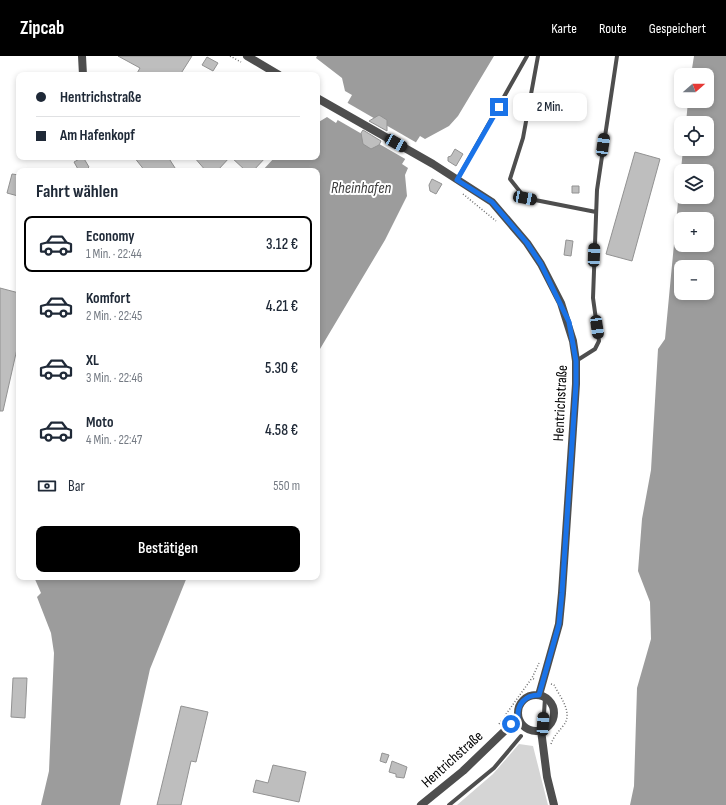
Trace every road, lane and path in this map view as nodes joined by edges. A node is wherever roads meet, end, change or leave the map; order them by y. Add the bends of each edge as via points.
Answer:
1 (82, 56) edge
2 (247, 56) edge
3 (528, 56) edge
4 (538, 56) edge
5 (617, 56) edge
6 (83, 72) edge
7 (274, 72) edge
8 (320, 100) edge
9 (457, 180) junction
10 (459, 191) dead end
11 (596, 212) junction
12 (496, 221) dead end
13 (576, 361) junction
14 (541, 659) dead end
15 (542, 682) junction
16 (542, 697) junction
17 (518, 718) junction
18 (542, 730) junction
19 (521, 736) dead end
20 (550, 746) dead end
21 (421, 805) edge
22 (449, 805) edge
23 (554, 805) edge

1 - 6 street
2 - 7 street
3 - 9 lane
4 - 11 lane via 523,138 510,179 525,198
5 - 11 lane
8 - 9 street, Hentrichstraße
9 - 13 street, Hentrichstraße via 492,202 527,243 541,264 569,322
10 - 12 path
11 - 13 lane via 593,298 599,341 595,349
13 - 15 street, Hentrichstraße via 559,624
14 - 15 path via 532,678
15 - 16 street, Hentrichstraße
15 - 20 path via 554,685 566,707 564,726 556,733
16 - 17 street, Hentrichstraße via 527,697 518,709
16 - 18 street via 552,705 553,713 550,724
17 - 18 street via 526,728
17 - 21 street, Hentrichstraße via 462,771
18 - 23 street via 547,778
19 - 22 lane via 494,768

